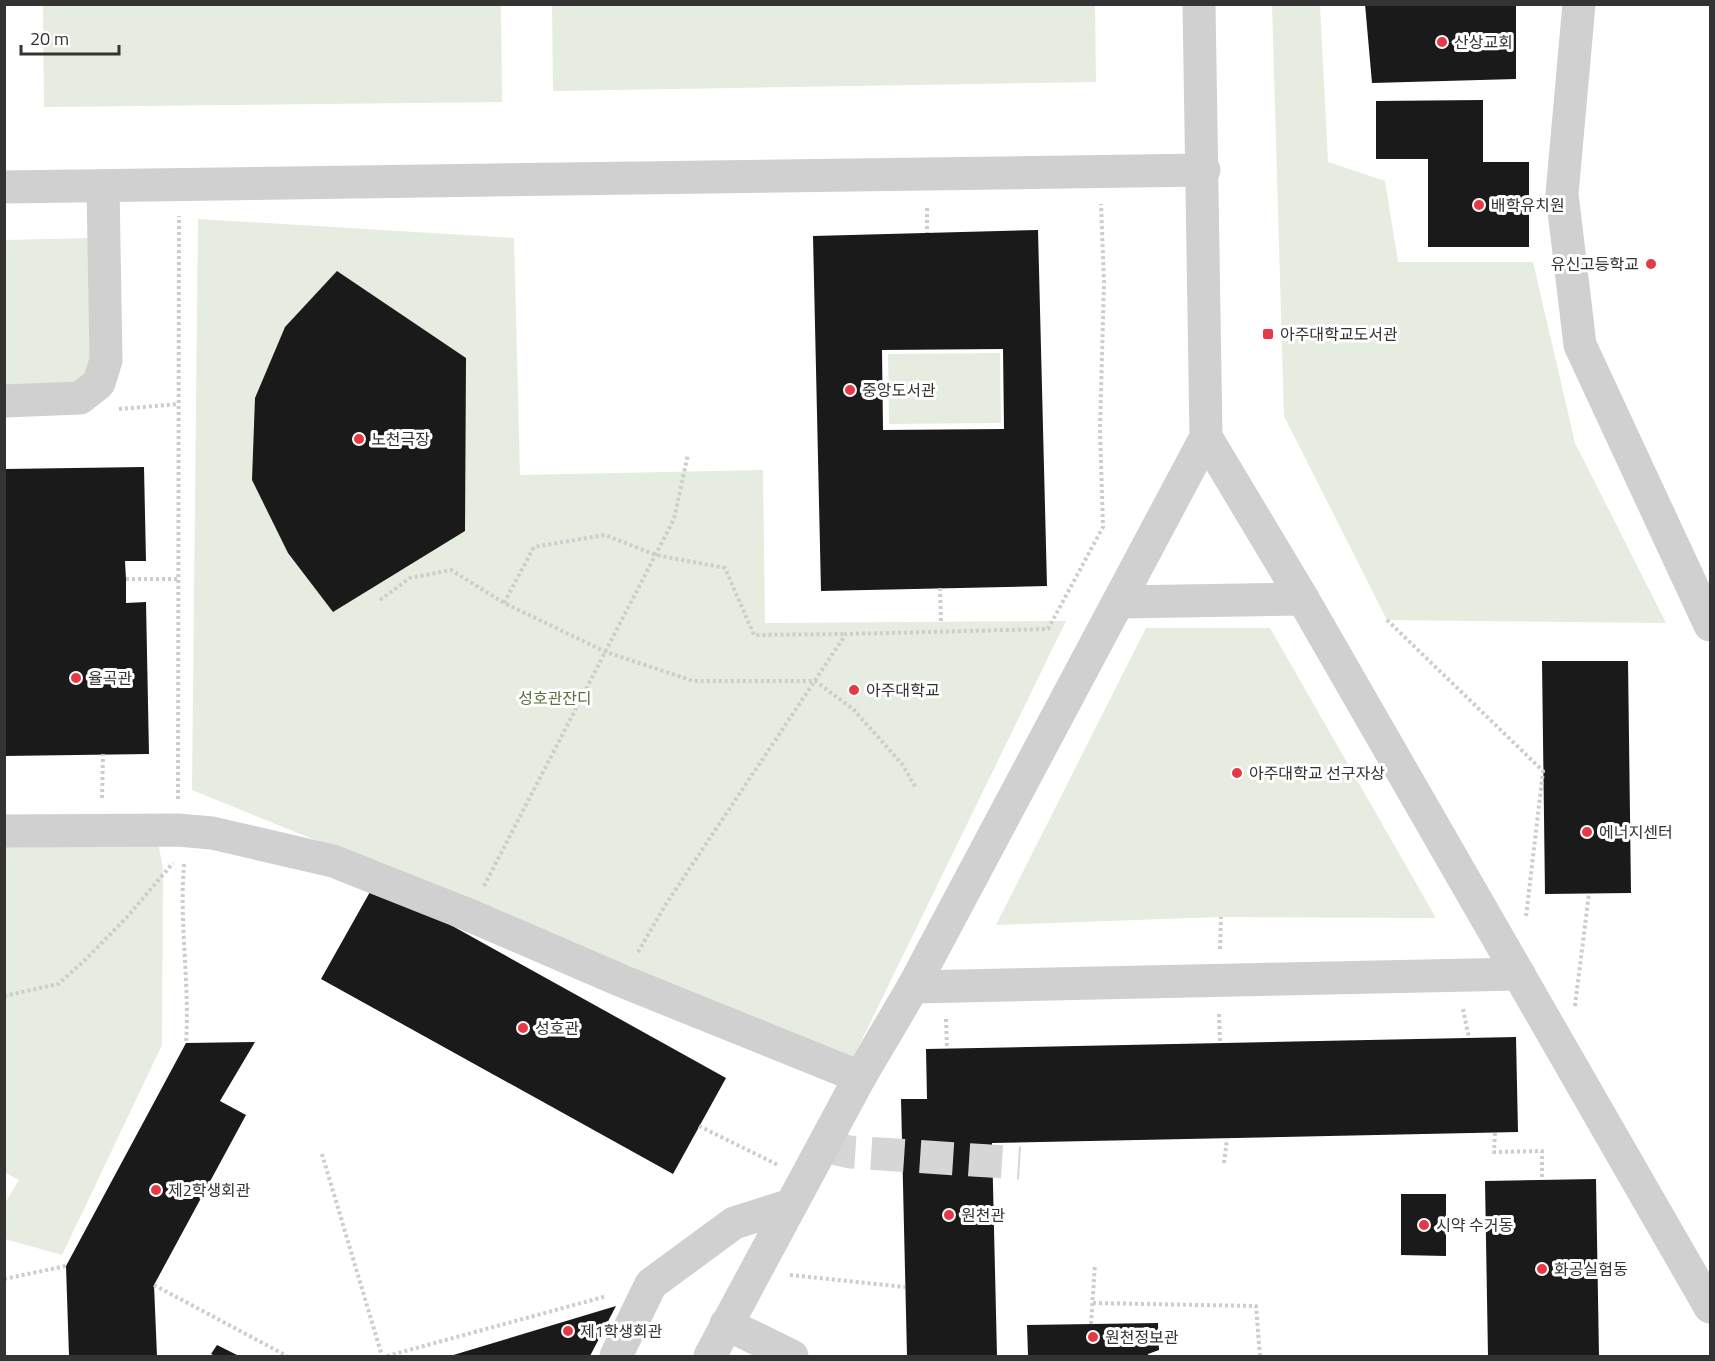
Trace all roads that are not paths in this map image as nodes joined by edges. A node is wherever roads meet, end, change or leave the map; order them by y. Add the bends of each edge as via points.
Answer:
1 (1199, 4) edge
2 (1579, 4) edge
3 (1204, 170) junction
4 (103, 186) junction
5 (4, 187) edge
6 (4, 401) edge
7 (1206, 437) junction
8 (1303, 599) junction
9 (1120, 602) junction
10 (1710, 625) edge
11 (4, 831) edge
12 (1519, 974) junction
13 (914, 987) junction
14 (860, 1077) junction
15 (791, 1204) junction
16 (1710, 1307) edge
17 (726, 1324) junction
18 (616, 1356) edge
19 (710, 1356) edge
20 (792, 1356) edge

1 - 3 lane
2 - 10 lane via 1562,194 1580,345
3 - 4 lane
3 - 7 lane
4 - 5 lane
4 - 6 lane via 106,360 99,384 80,398
7 - 8 lane
7 - 9 lane
8 - 9 lane
8 - 12 lane
9 - 13 lane
11 - 14 lane via 101,830 192,837 333,861
12 - 13 lane
12 - 16 lane
13 - 14 lane
14 - 15 lane
15 - 17 lane
15 - 18 lane via 734,1223 651,1284
17 - 19 lane
17 - 20 lane

